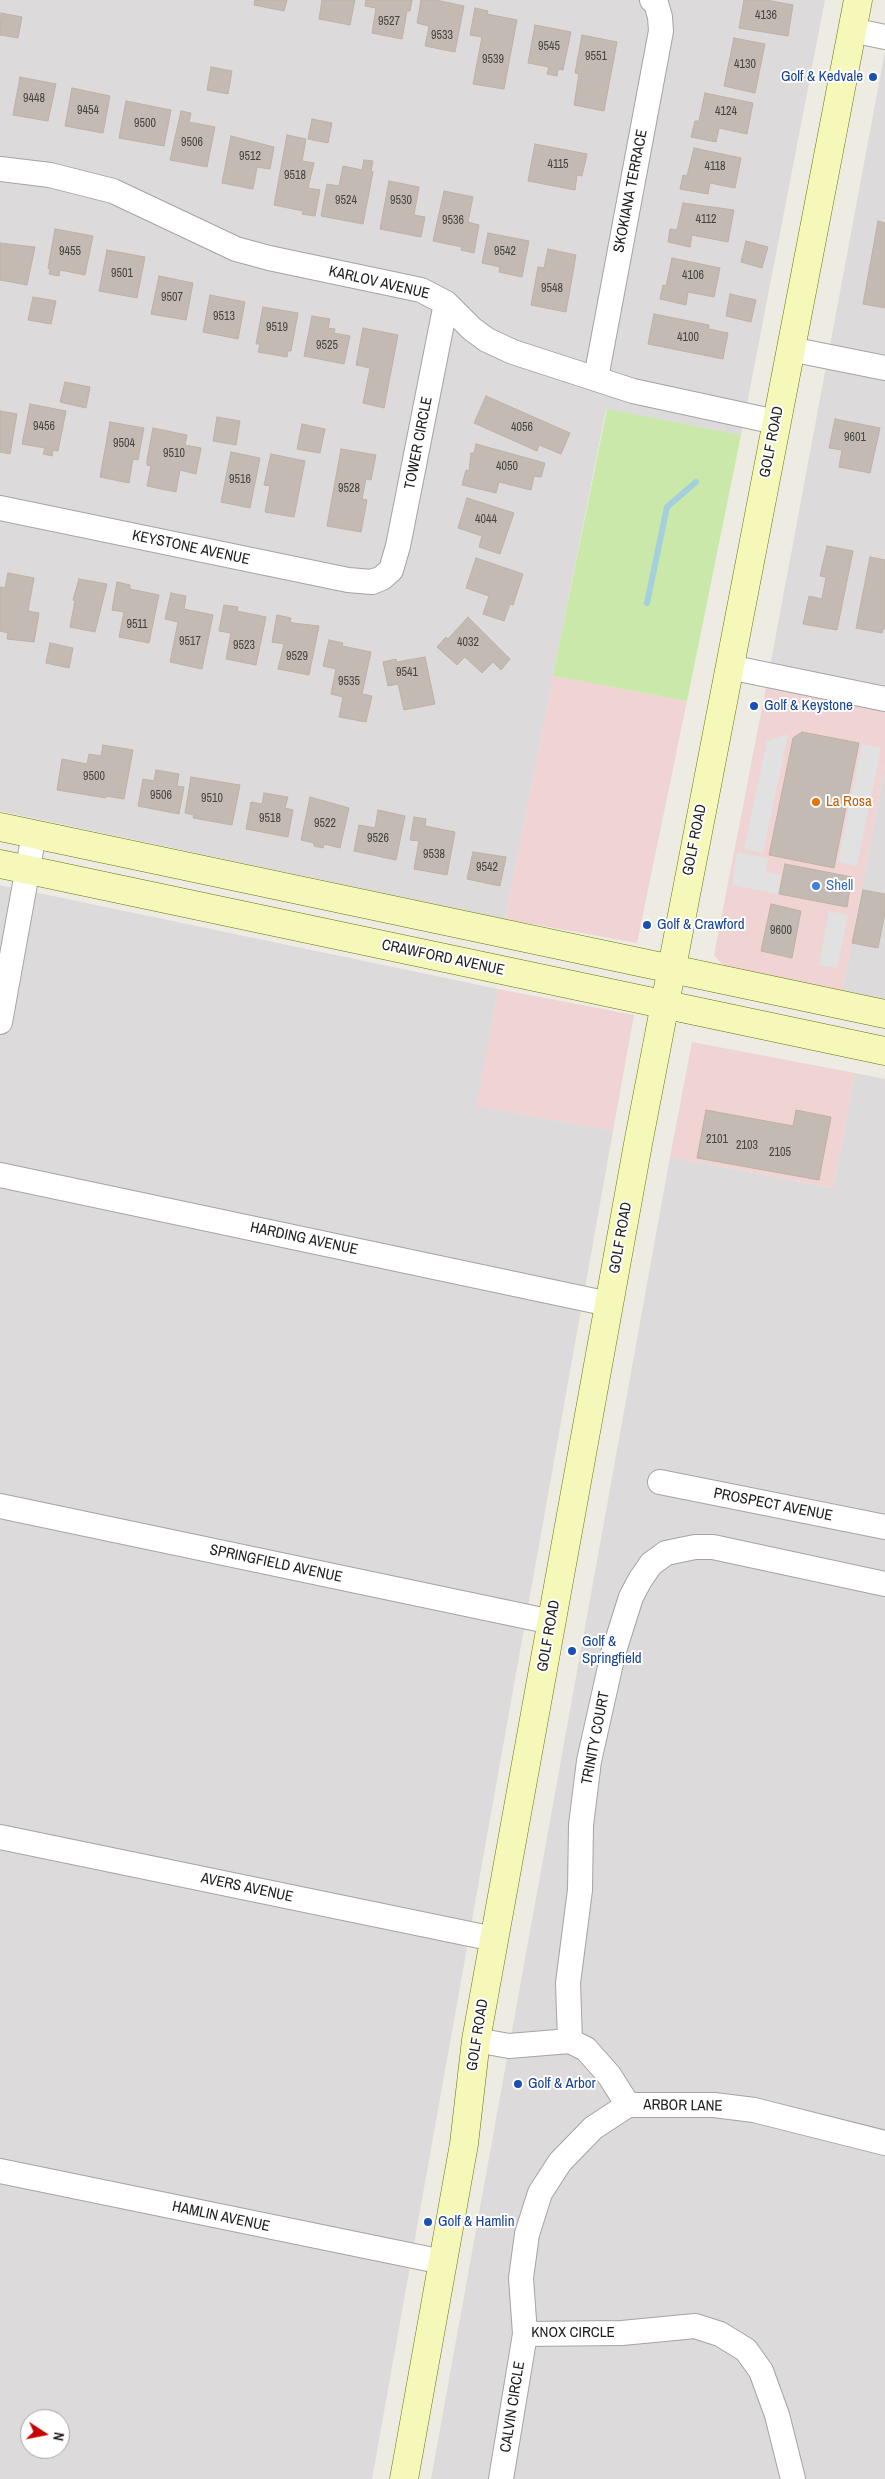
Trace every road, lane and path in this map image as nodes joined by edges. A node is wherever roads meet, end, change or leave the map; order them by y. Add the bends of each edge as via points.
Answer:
1 (858, 0) edge
2 (654, 2) edge
3 (852, 30) junction
4 (885, 37) edge
5 (0, 169) edge
6 (446, 303) junction
7 (790, 349) junction
8 (885, 368) edge
9 (596, 378) junction
10 (776, 422) junction
11 (0, 508) edge
12 (382, 578) joint
13 (729, 667) junction
14 (885, 699) edge
15 (0, 827) edge
16 (34, 834) junction
17 (0, 864) edge
18 (28, 870) junction
19 (670, 970) junction
20 (663, 1006) junction
21 (885, 1014) edge
22 (0, 1022) edge
23 (885, 1051) edge
24 (0, 1175) edge
25 (609, 1304) junction
26 (660, 1482) dead end
27 (0, 1506) edge
28 (885, 1527) edge
29 (885, 1584) edge
30 (552, 1622) junction
31 (0, 1837) edge
32 (494, 1939) junction
33 (476, 2040) junction
34 (570, 2041) junction
35 (628, 2105) junction
36 (885, 2143) edge
37 (0, 2172) edge
38 (443, 2262) junction
39 (525, 2334) junction
40 (404, 2479) edge
41 (501, 2479) edge
42 (793, 2479) edge

1 - 3 main road, GOLF ROAD
2 - 9 street, SKOKIANA TERRACE via 660,17 660,31
3 - 4 street
3 - 7 main road, GOLF ROAD
5 - 6 street, KARLOV AVENUE via 50,175 113,191 236,249 421,290
6 - 9 street, KARLOV AVENUE via 487,340 513,352
6 - 12 street, TOWER CIRCLE via 398,546 390,570
7 - 8 street
7 - 10 main road, GOLF ROAD
9 - 10 street, KARLOV AVENUE via 633,391
10 - 13 main road, GOLF ROAD
11 - 12 street, KEYSTONE AVENUE via 348,580 372,582
13 - 14 street
13 - 19 main road, GOLF ROAD
15 - 16 main road
16 - 18 street
16 - 19 main road
17 - 18 main road, CRAWFORD AVENUE
18 - 20 main road, CRAWFORD AVENUE
18 - 22 street
19 - 20 main road, GOLF ROAD
19 - 21 main road
20 - 23 main road, CRAWFORD AVENUE
20 - 25 main road, GOLF ROAD
24 - 25 street, HARDING AVENUE
25 - 30 main road, GOLF ROAD
26 - 28 street, PROSPECT AVENUE
27 - 30 street, SPRINGFIELD AVENUE
29 - 34 street, TRINITY COURT via 713,1547 666,1553 651,1564 631,1596 613,1654 589,1761 581,1825 580,1890 568,1983
30 - 32 main road, GOLF ROAD
31 - 32 street, AVERS AVENUE
32 - 33 main road, GOLF ROAD
33 - 34 street via 509,2046
33 - 38 main road, GOLF ROAD via 464,2144
34 - 35 street, ARBOR LANE via 586,2049 609,2075
35 - 36 street, ARBOR LANE via 714,2105 754,2110
35 - 39 street, KNOX CIRCLE via 593,2128 560,2162 540,2193 526,2234 521,2278
37 - 38 street, HAMLIN AVENUE
38 - 40 main road, GOLF ROAD
39 - 41 street, CALVIN CIRCLE
39 - 42 street, KNOX CIRCLE via 622,2333 695,2326 720,2334 746,2350 761,2371 777,2415

